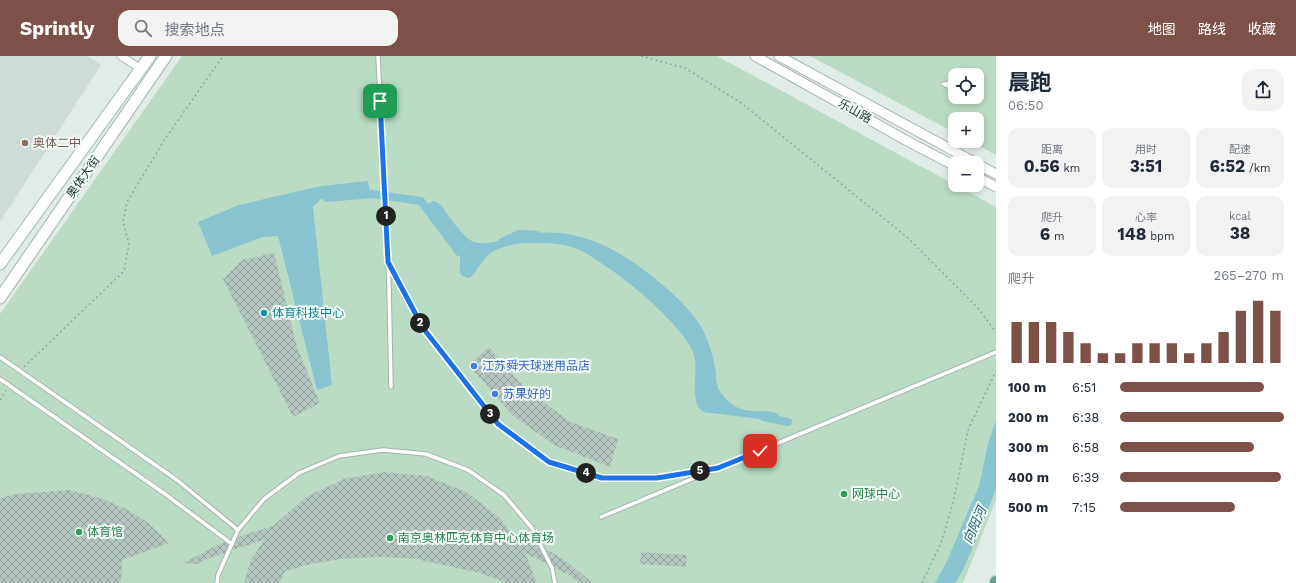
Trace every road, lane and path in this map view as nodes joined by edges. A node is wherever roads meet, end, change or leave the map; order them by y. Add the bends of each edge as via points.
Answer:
1 (121, 56) edge
2 (150, 56) edge
3 (166, 56) edge
4 (223, 56) edge
5 (378, 56) edge
6 (641, 56) edge
7 (755, 56) edge
8 (779, 56) edge
9 (141, 69) junction
10 (948, 83) edge
11 (948, 86) edge
12 (963, 156) edge
13 (948, 162) edge
14 (984, 167) edge
15 (996, 174) edge
16 (984, 181) edge
17 (996, 187) edge
18 (388, 262) junction
19 (0, 264) edge
20 (0, 298) edge
21 (996, 332) edge
22 (996, 352) edge
23 (0, 357) edge
24 (20, 371) junction
25 (996, 371) edge
26 (0, 379) edge
27 (8, 385) junction
28 (390, 387) dead end
29 (0, 400) edge
30 (718, 468) junction
31 (601, 518) dead end
32 (238, 530) junction
33 (232, 544) junction
34 (217, 583) edge
35 (555, 583) edge
36 (922, 583) edge

1 - 9 street
2 - 9 main road, 奥体大街
3 - 20 main road, 奥体大街
4 - 24 path via 165,139 127,202 123,222 128,244 124,271
5 - 18 lane
6 - 21 path via 685,68 740,102 908,238 977,307
7 - 13 street, 乐山路
8 - 12 street, 乐山路
9 - 19 main road, 奥体大街
10 - 11 lane via 943,84
14 - 15 street, 乐山路
16 - 17 street
18 - 28 lane
18 - 30 lane via 423,328 498,424 549,462 602,478 657,478
22 - 30 lane
23 - 24 lane
24 - 32 lane via 177,480
25 - 36 path via 968,430 945,530
26 - 27 lane
27 - 29 path
27 - 33 lane
30 - 31 lane
32 - 33 lane
32 - 35 lane via 264,499 299,473 340,456 383,450 426,454 468,470 504,495 532,528 552,568
33 - 34 lane

